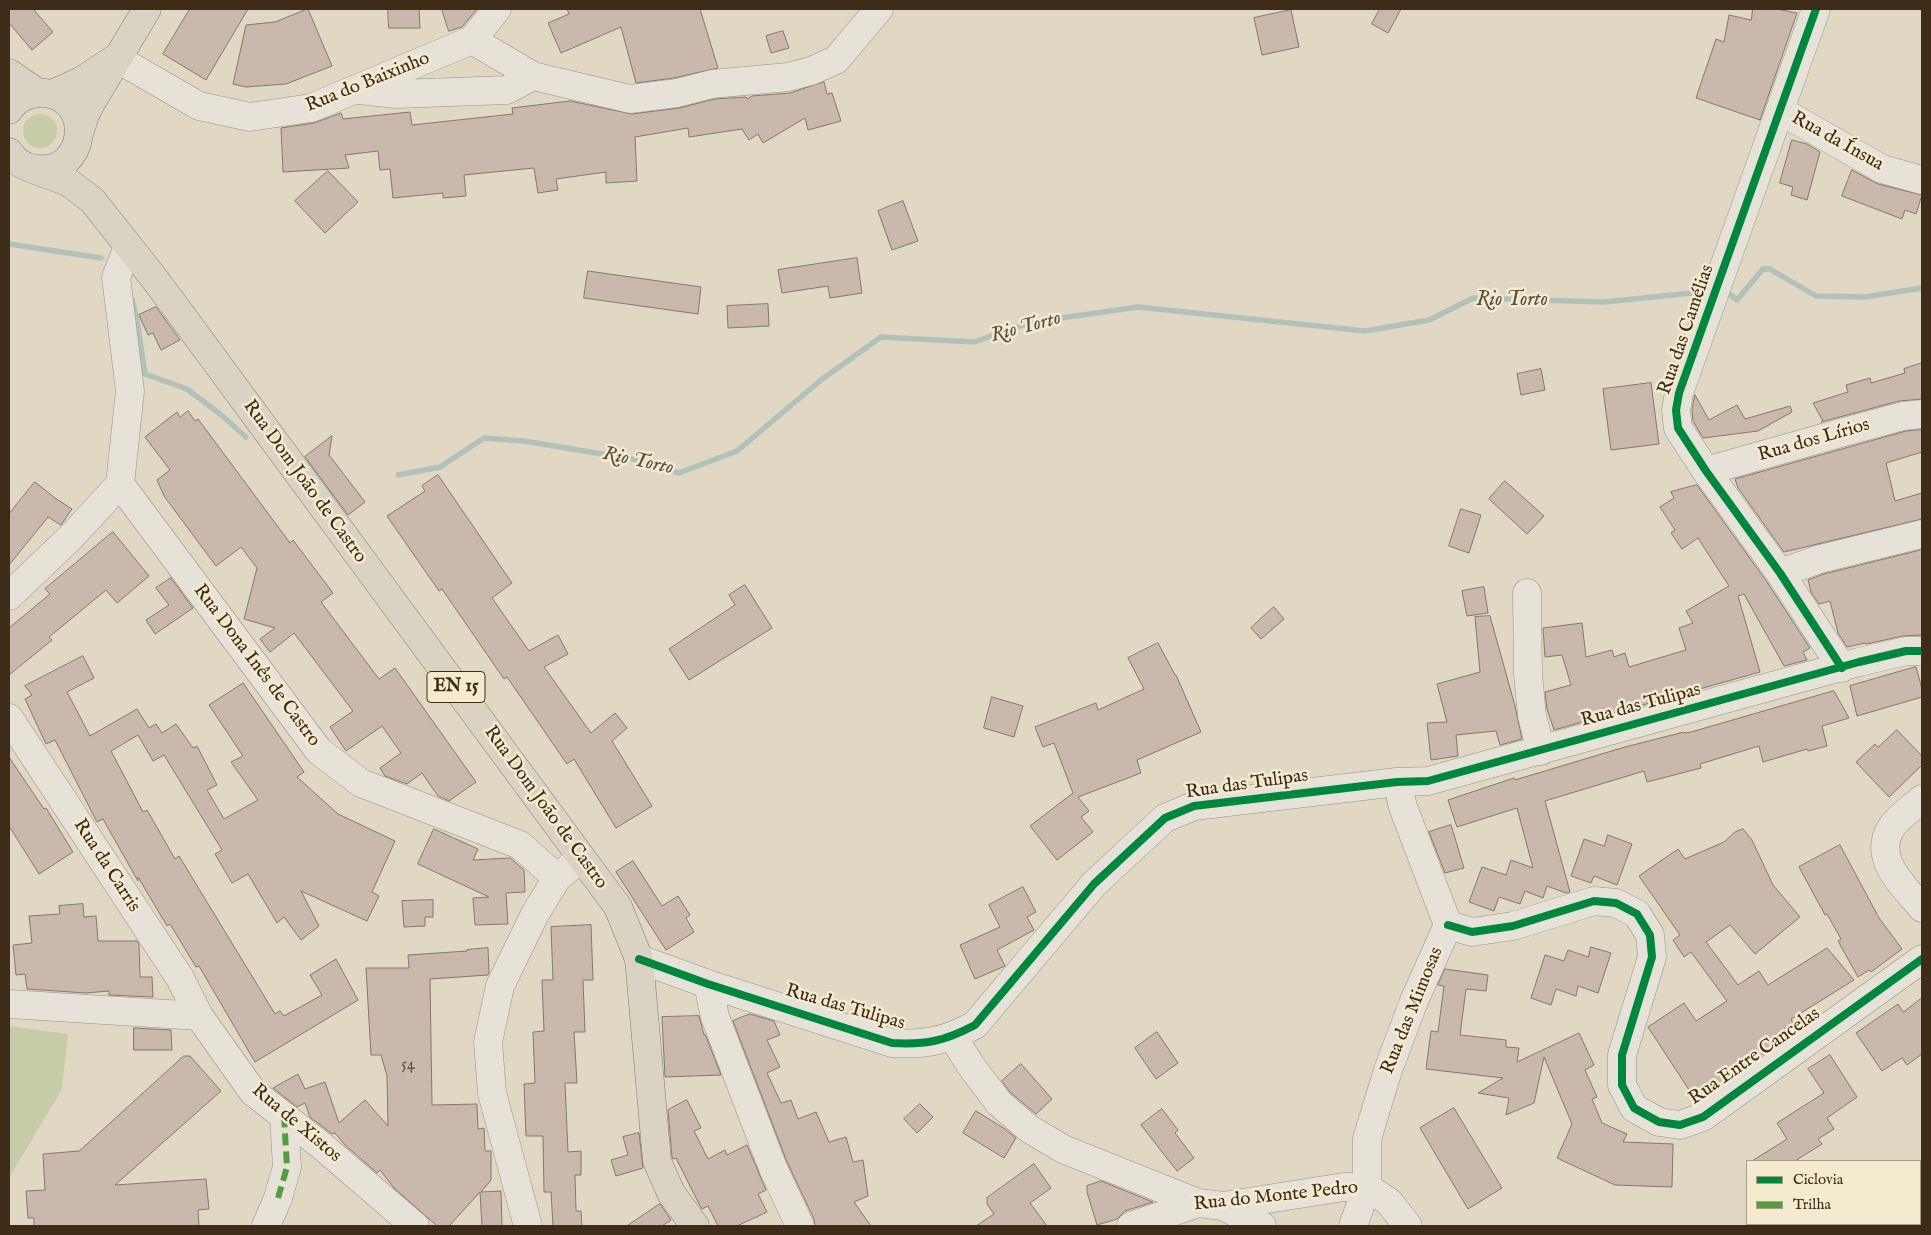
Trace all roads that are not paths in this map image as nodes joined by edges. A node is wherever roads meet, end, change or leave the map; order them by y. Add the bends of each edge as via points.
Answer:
1 (146, 9) edge
2 (497, 9) edge
3 (879, 9) edge
4 (1816, 9) edge
5 (472, 40) junction
6 (116, 58) junction
7 (9, 73) edge
8 (532, 76) junction
9 (358, 90) junction
10 (45, 93) junction
11 (9, 110) edge
12 (1781, 111) junction
13 (78, 141) junction
14 (9, 152) edge
15 (30, 168) junction
16 (1922, 180) edge
17 (92, 200) junction
18 (128, 247) junction
19 (1922, 414) edge
20 (1706, 471) junction
21 (120, 484) junction
22 (1922, 534) edge
23 (1780, 573) junction
24 (1527, 593) dead end
25 (9, 596) edge
26 (1922, 652) edge
27 (1842, 668) junction
28 (11, 729) edge
29 (1541, 751) junction
30 (1397, 782) junction
31 (1922, 799) edge
32 (581, 857) junction
33 (557, 878) junction
34 (1922, 908) edge
35 (1448, 925) junction
36 (639, 959) junction
37 (1922, 960) edge
38 (708, 984) junction
39 (9, 1004) edge
40 (199, 1016) junction
41 (953, 1037) junction
42 (284, 1116) junction
43 (1367, 1187) junction
44 (1210, 1204) junction
45 (266, 1226) edge
46 (415, 1226) edge
47 (528, 1226) edge
48 (695, 1226) edge
49 (800, 1226) edge
50 (1131, 1226) edge
51 (1262, 1226) edge
52 (1353, 1226) edge
53 (1408, 1226) edge

1 - 6 main road
2 - 5 street, Rua do Baixinho
3 - 8 street via 836,60 811,71 788,76 712,84 677,93 630,99
4 - 12 street, Rua das Camélias
5 - 8 street
5 - 9 street, Rua do Baixinho
6 - 9 street, Rua do Baixinho via 199,106 250,118 310,108
6 - 10 main road via 81,81
6 - 13 main road via 85,115
7 - 10 main road, Rua Dom João de Castro
8 - 9 street via 507,90 397,94
10 - 11 main road via 19,99
10 - 13 main road, Rua Dom João de Castro via 61,98 74,111 78,120
12 - 16 street, Rua da Ínsua via 1882,169
12 - 20 street, Rua das Camélias via 1676,410 1678,428
13 - 15 main road via 64,163 43,170
13 - 17 main road, Rua Dom João de Castro / EN 15 via 82,175
14 - 15 main road, Rua Dom João de Castro via 19,163
15 - 17 main road, Rua Dom João de Castro via 68,182
17 - 18 main road, Rua Dom João de Castro / EN 15
18 - 21 street via 116,277 130,391
18 - 32 main road, Rua Dom João de Castro / EN 15
19 - 20 street, Rua dos Lírios via 1903,416
20 - 23 street, Rua das Camélias
21 - 25 street via 71,537
21 - 33 street, Rua Dona Inês de Castro via 320,751 361,783 520,845
22 - 23 street via 1820,559
23 - 27 street, Rua das Camélias
24 - 29 street via 1528,674 1532,716
26 - 27 street, Rua das Tulipas via 1906,651
27 - 29 street, Rua das Tulipas
28 - 40 street, Rua da Carris via 180,978
29 - 30 street, Rua das Tulipas via 1428,781
30 - 35 street, Rua das Mimosas
30 - 41 street, Rua das Tulipas via 1194,806 1166,818 1094,884 975,1025
31 - 34 street via 1891,827 1885,842 1889,867
32 - 33 street
32 - 36 main road, Rua Dom João de Castro / EN 15 via 618,907
33 - 47 street via 534,914 500,986 488,1042 492,1093
35 - 37 street, Rua Entre Cancelas via 1472,932 1513,926 1594,901 1616,903 1637,914 1650,935 1652,957 1622,1055 1622,1085 1634,1108 1659,1122 1680,1125 1703,1116
35 - 43 street, Rua das Mimosas via 1385,1079 1367,1139
36 - 38 street, Rua das Tulipas
36 - 48 main road, Rua Dom João de Castro / EN 15 via 657,1161 671,1193
38 - 41 street, Rua das Tulipas via 892,1043 919,1043
38 - 49 street via 715,1017 772,1168
39 - 40 street
40 - 42 street, Rua de Xistos via 253,1092
41 - 44 street via 998,1103 1028,1128 1063,1149
42 - 45 street via 287,1167
42 - 46 street, Rua de Xistos
43 - 44 street, Rua do Monte Pedro
43 - 52 street, Rua das Mimosas
43 - 53 street, Rua do Monte Pedro via 1388,1202
44 - 50 street, Rua do Monte Pedro
44 - 51 street

